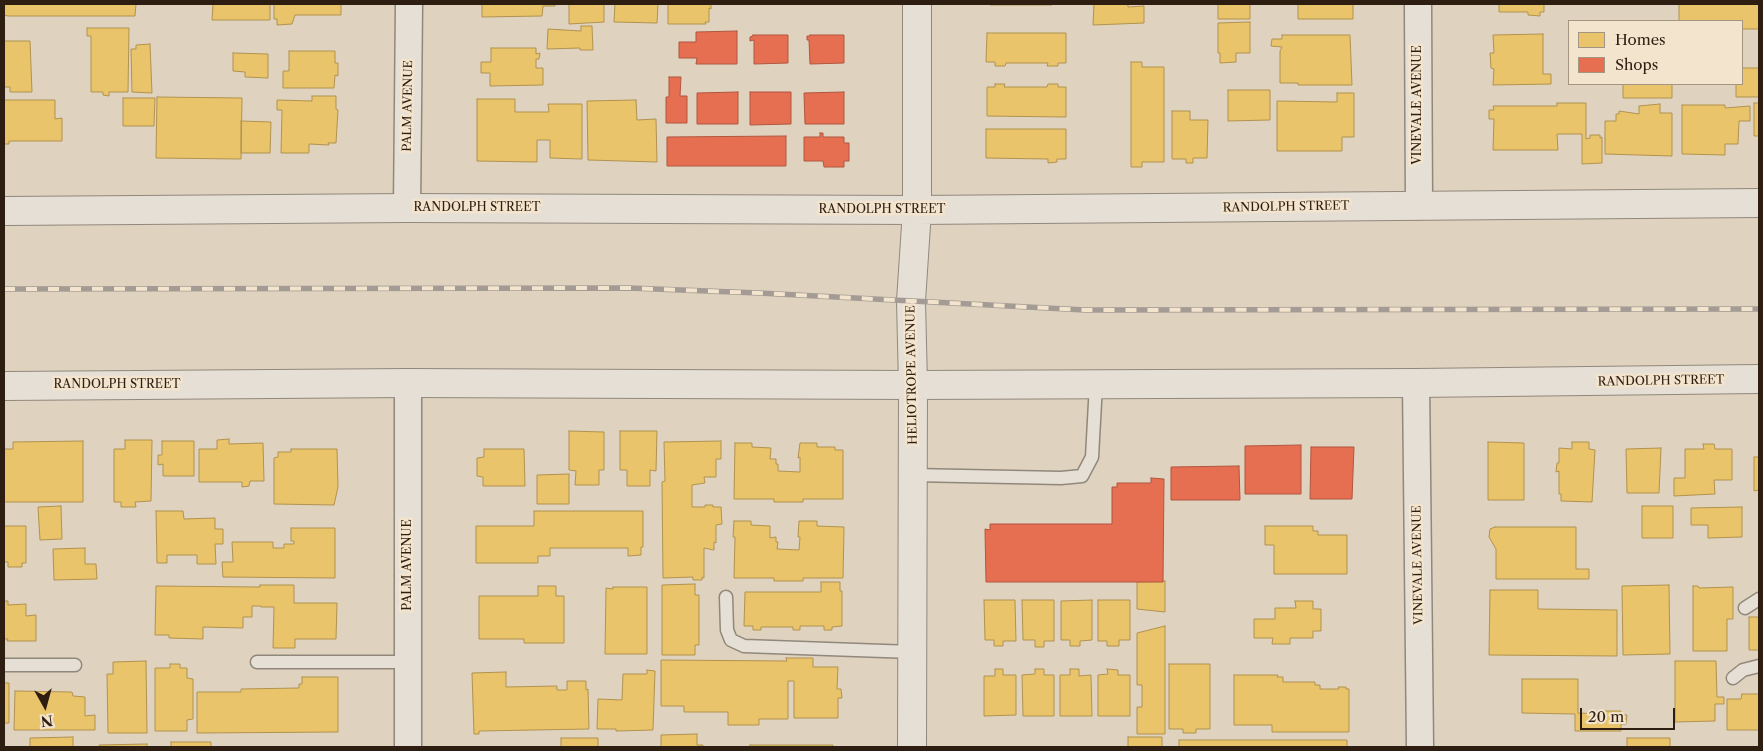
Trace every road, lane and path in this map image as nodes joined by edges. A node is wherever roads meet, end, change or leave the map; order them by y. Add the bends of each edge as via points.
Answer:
1 (409, 4) edge
2 (916, 4) edge
3 (1418, 4) edge
4 (1759, 203) edge
5 (1419, 206) junction
6 (407, 208) junction
7 (917, 210) junction
8 (4, 211) edge
9 (1759, 379) edge
10 (408, 383) junction
11 (1416, 383) junction
12 (1096, 384) junction
13 (913, 385) junction
14 (4, 386) edge
15 (912, 475) junction
16 (726, 596) dead end
17 (1759, 599) edge
18 (1745, 608) dead end
19 (912, 652) junction
20 (257, 662) dead end
21 (408, 662) junction
22 (4, 665) edge
23 (75, 665) dead end
24 (1759, 666) edge
25 (1734, 678) dead end
26 (408, 747) edge
27 (912, 747) edge
28 (1420, 747) edge

1 - 6 street, PALM AVENUE
2 - 7 street, HELIOTROPE AVENUE
3 - 5 street, VINEVALE AVENUE
4 - 5 street, RANDOLPH STREET
5 - 7 street, RANDOLPH STREET
6 - 7 street, RANDOLPH STREET
6 - 8 street, RANDOLPH STREET
7 - 13 street, HELIOTROPE AVENUE via 911,302
9 - 11 street, RANDOLPH STREET
10 - 13 street, RANDOLPH STREET
10 - 14 street, RANDOLPH STREET
10 - 21 street, PALM AVENUE
11 - 12 street, RANDOLPH STREET
11 - 28 street, VINEVALE AVENUE
12 - 13 street, RANDOLPH STREET
12 - 15 lane via 1092,457 1082,476
13 - 15 street, HELIOTROPE AVENUE
15 - 19 street, HELIOTROPE AVENUE
16 - 19 lane via 727,630 732,640 744,646
17 - 18 lane
19 - 27 street, HELIOTROPE AVENUE
20 - 21 lane
21 - 26 street, PALM AVENUE
22 - 23 lane
24 - 25 lane via 1743,670

